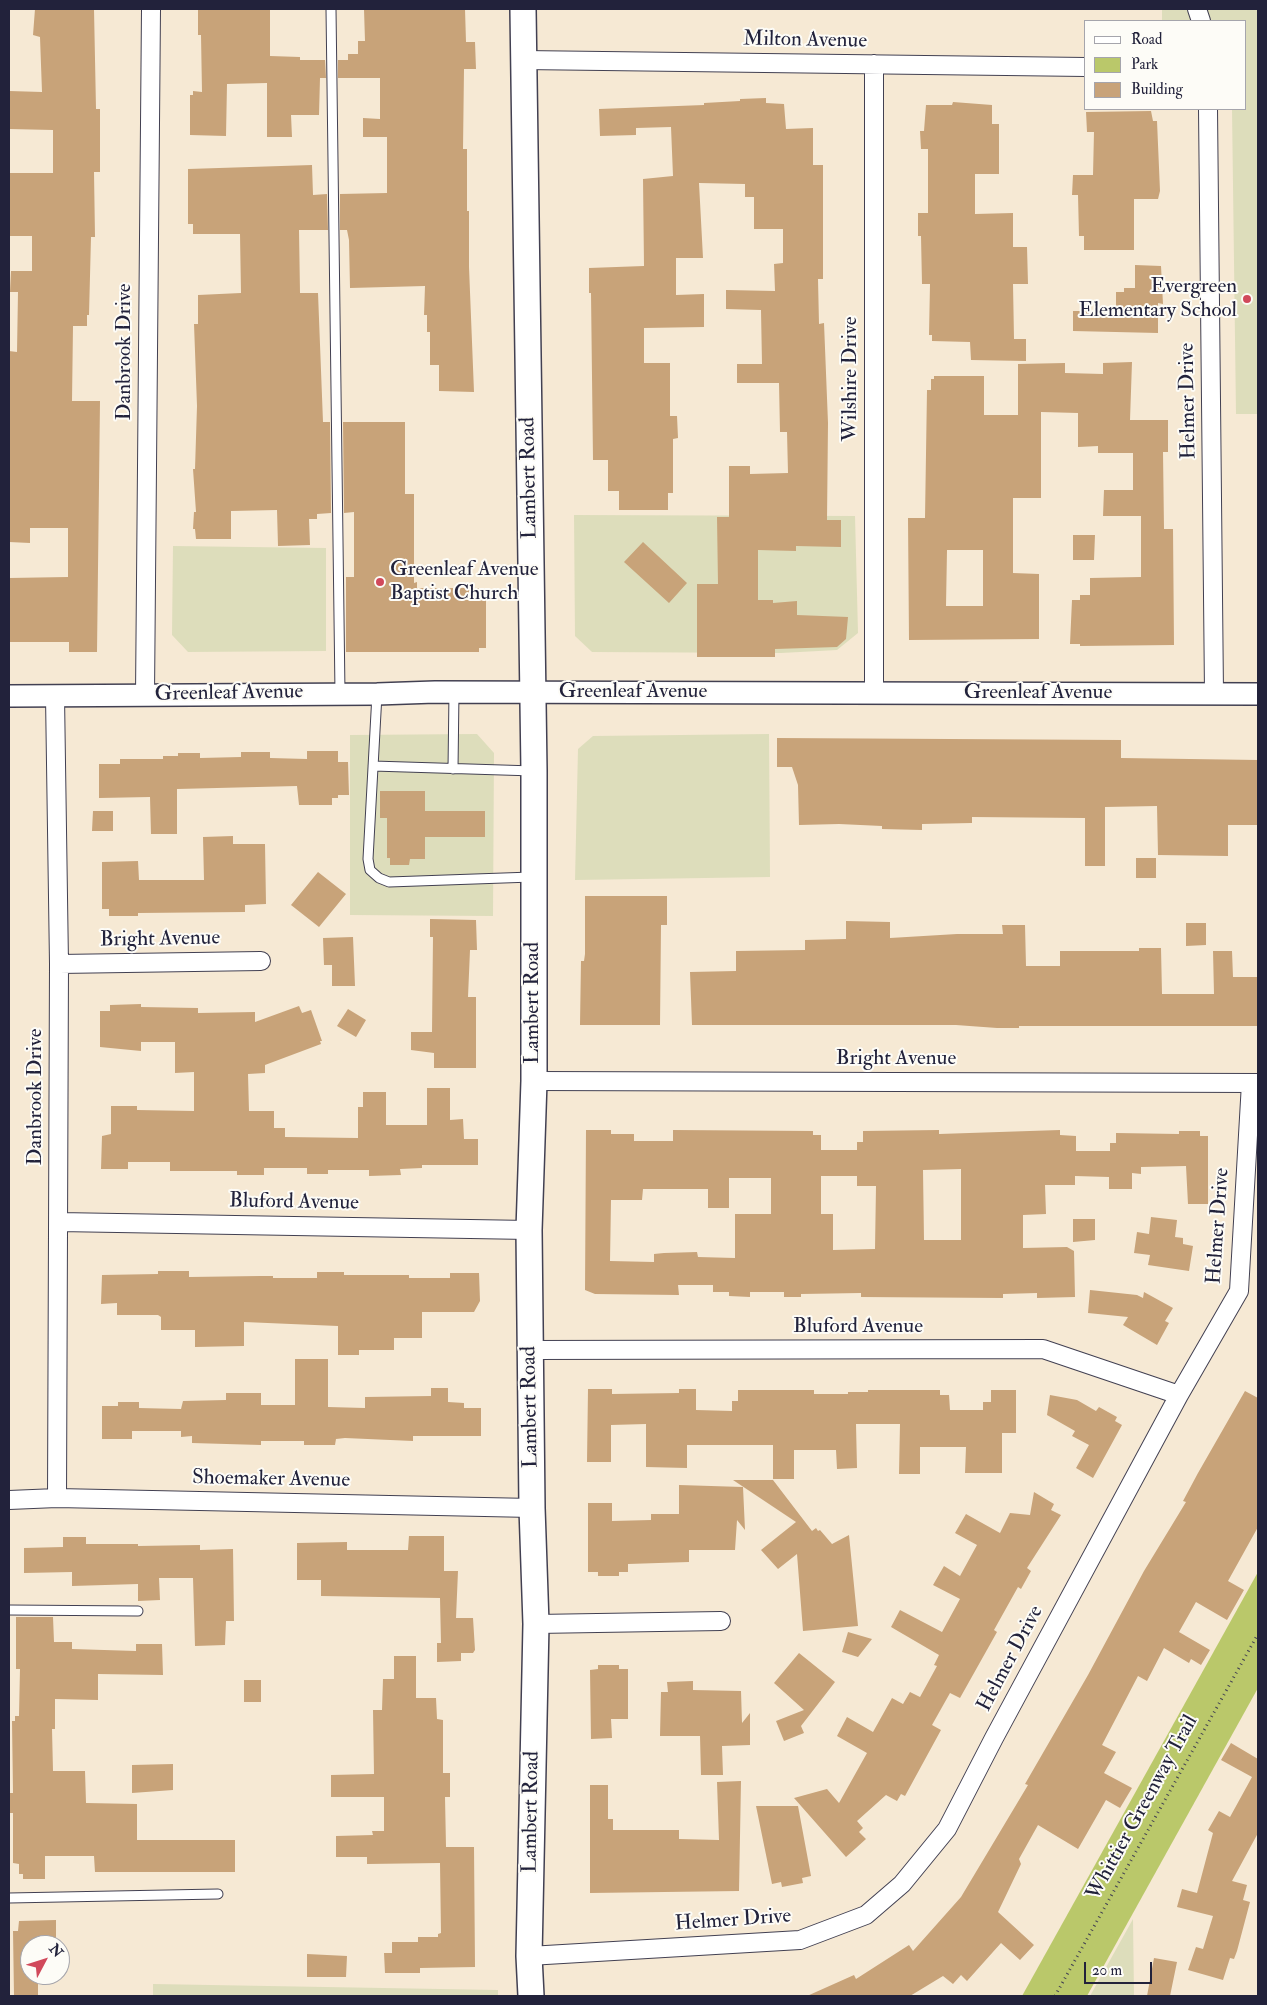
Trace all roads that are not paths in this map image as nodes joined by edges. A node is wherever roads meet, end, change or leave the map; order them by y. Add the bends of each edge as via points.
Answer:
1 (151, 9) edge
2 (331, 9) edge
3 (523, 9) edge
4 (523, 60) junction
5 (874, 64) junction
6 (1084, 67) edge
7 (1208, 110) edge
8 (454, 692) junction
9 (533, 692) junction
10 (340, 693) junction
11 (874, 693) junction
12 (377, 694) junction
13 (1214, 694) junction
14 (1258, 694) edge
15 (145, 695) junction
16 (9, 696) edge
17 (55, 696) junction
18 (373, 766) junction
19 (453, 769) junction
20 (534, 771) junction
21 (532, 877) junction
22 (261, 961) dead end
23 (59, 964) junction
24 (534, 1081) junction
25 (1254, 1083) edge
26 (59, 1222) junction
27 (529, 1230) junction
28 (530, 1350) junction
29 (1180, 1395) junction
30 (57, 1498) junction
31 (9, 1500) edge
32 (532, 1508) junction
33 (9, 1610) edge
34 (138, 1611) dead end
35 (721, 1621) dead end
36 (536, 1624) junction
37 (218, 1894) dead end
38 (9, 1898) edge
39 (529, 1956) junction
40 (530, 1996) edge

1 - 15 street, Danbrook Drive
2 - 10 lane
3 - 4 main road, Lambert Road
4 - 5 street, Milton Avenue
4 - 9 main road, Lambert Road
5 - 6 street, Milton Avenue
5 - 11 street, Wilshire Drive
7 - 13 street, Helmer Drive
8 - 9 street, Greenleaf Avenue
8 - 12 street, Greenleaf Avenue
8 - 19 lane
9 - 11 street, Greenleaf Avenue
9 - 20 main road, Lambert Road
10 - 12 street, Greenleaf Avenue
10 - 15 street, Greenleaf Avenue
11 - 13 street, Greenleaf Avenue
12 - 18 lane
13 - 14 street, Greenleaf Avenue
15 - 17 street, Greenleaf Avenue
16 - 17 street, Greenleaf Avenue
17 - 23 street, Danbrook Drive
18 - 19 lane
18 - 21 lane via 368,858 370,870 379,878 388,882
19 - 20 lane
20 - 21 main road, Lambert Road
21 - 24 main road, Lambert Road
22 - 23 street, Bright Avenue
23 - 26 street, Danbrook Drive
24 - 25 street, Bright Avenue
24 - 27 main road, Lambert Road
25 - 29 street, Helmer Drive via 1239,1291
26 - 27 street, Bluford Avenue
26 - 30 street, Danbrook Drive
27 - 28 main road, Lambert Road
28 - 29 street, Bluford Avenue via 1043,1349
28 - 32 main road, Lambert Road
29 - 39 street, Helmer Drive via 947,1829 902,1884 866,1915 800,1940
30 - 31 street, Shoemaker Avenue
30 - 32 street, Shoemaker Avenue
32 - 36 main road, Lambert Road
33 - 34 lane
35 - 36 street
36 - 39 main road, Lambert Road
37 - 38 lane
39 - 40 main road, Lambert Road

